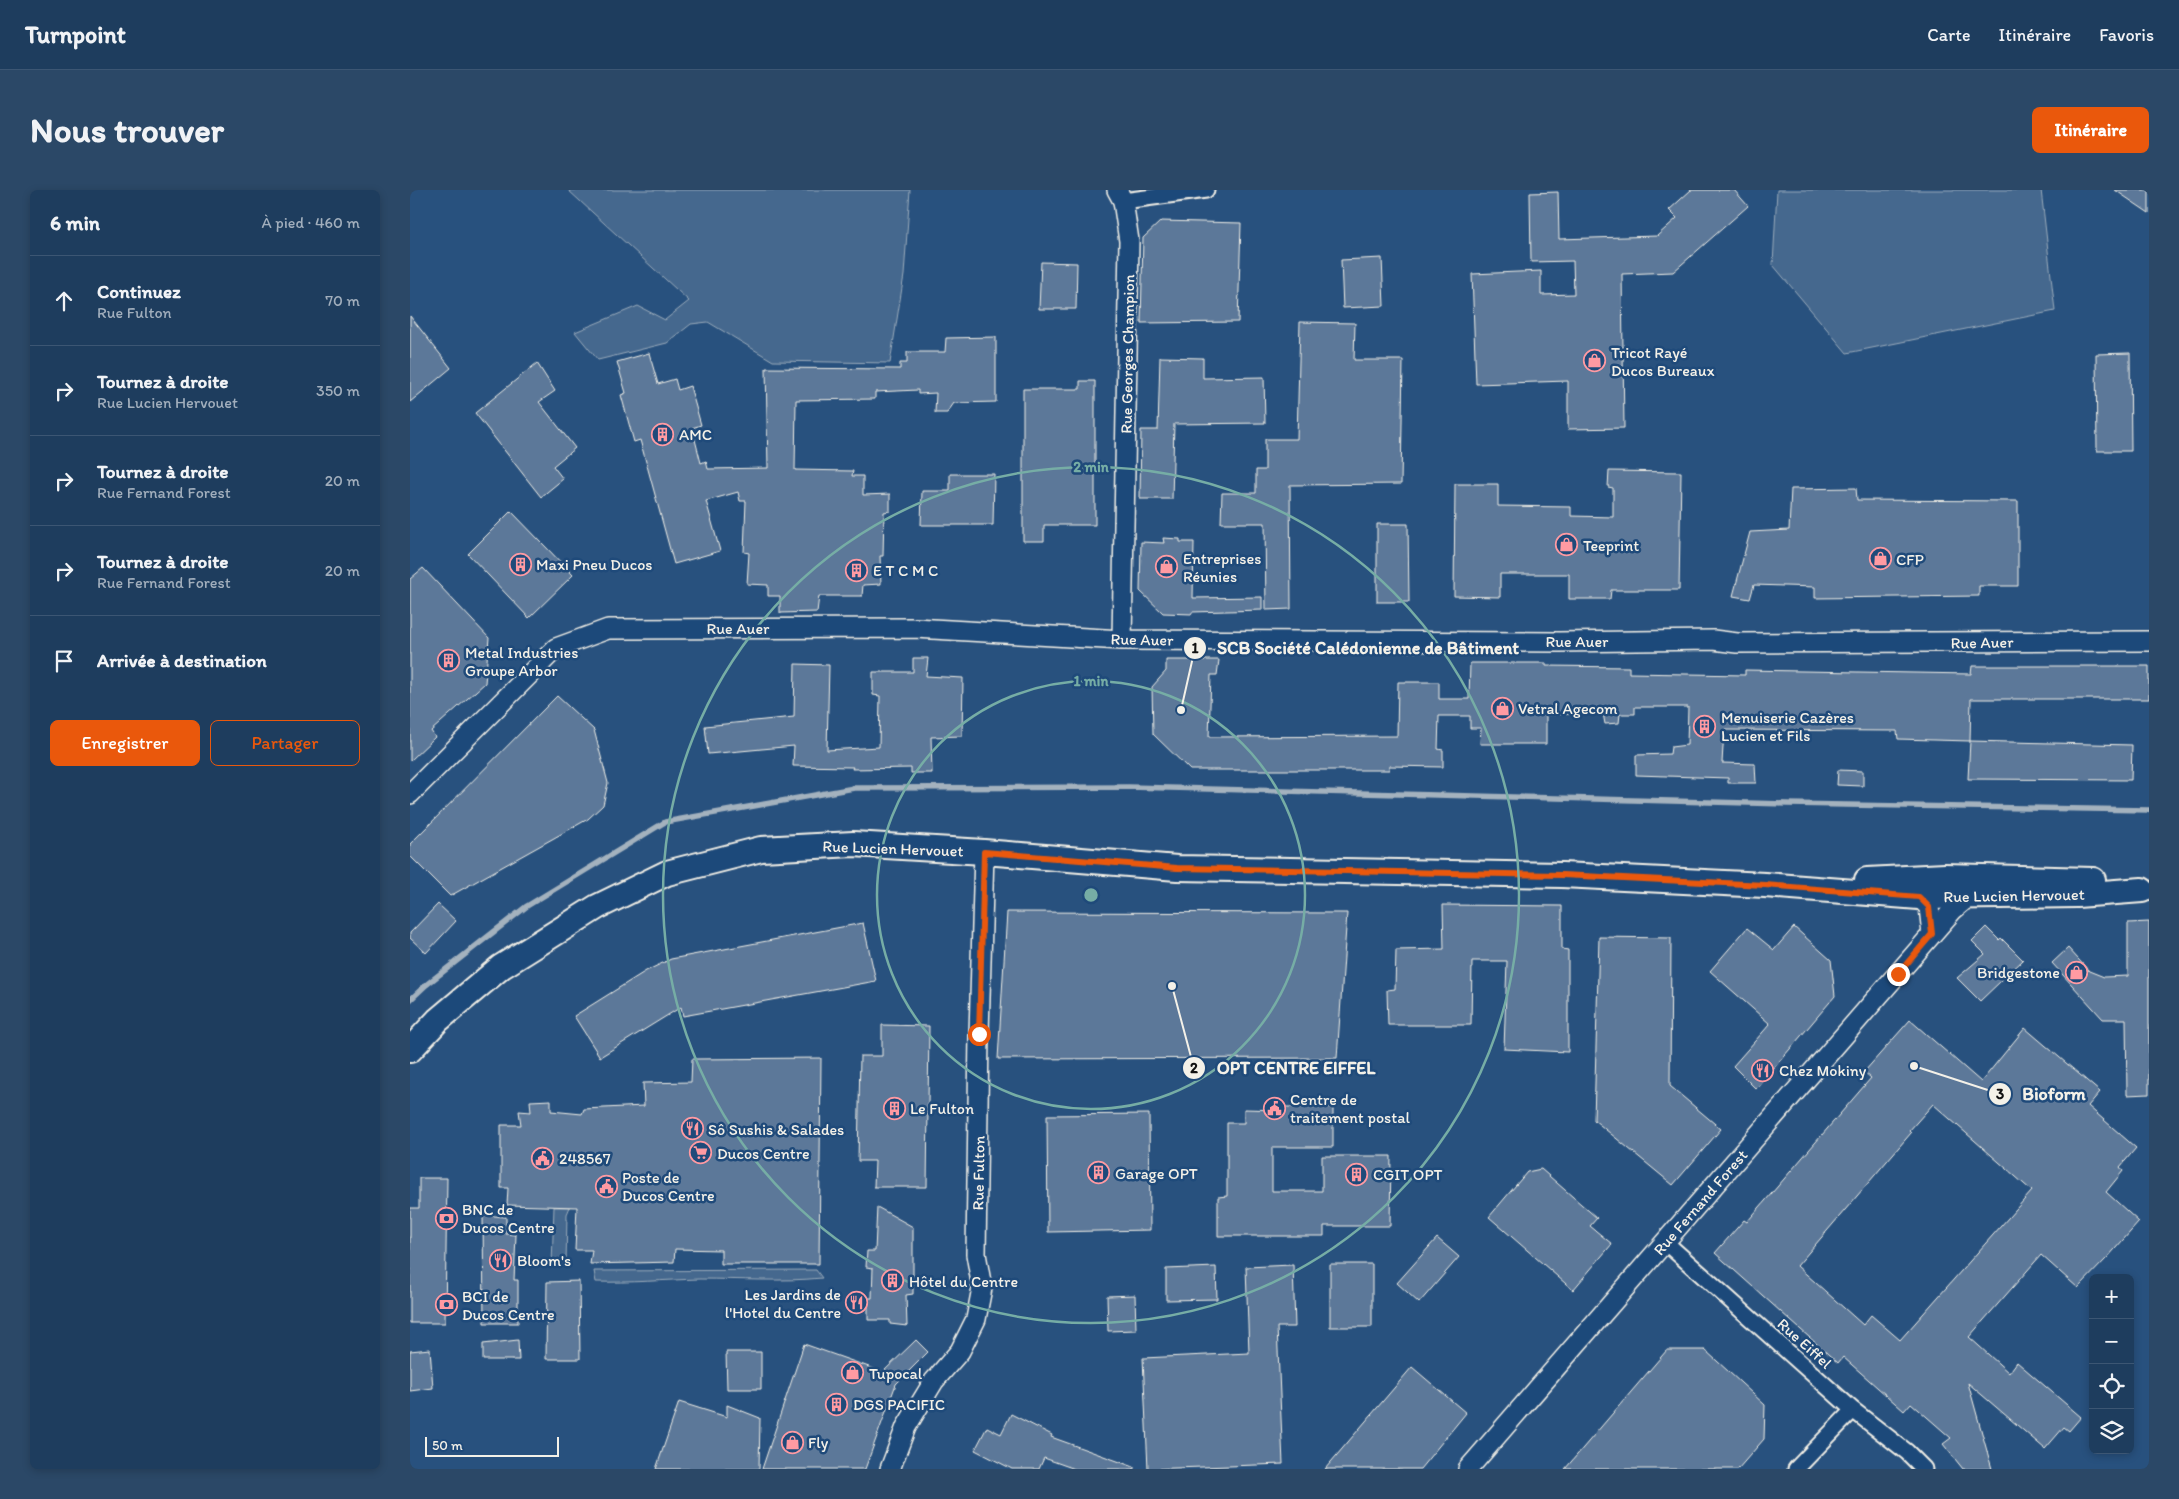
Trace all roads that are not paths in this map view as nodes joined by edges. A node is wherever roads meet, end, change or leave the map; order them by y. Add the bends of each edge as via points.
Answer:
1 (1206, 190) edge
2 (1123, 194) edge
3 (1122, 640) junction
4 (2149, 640) edge
5 (410, 794) edge
6 (984, 852) junction
7 (2033, 877) junction
8 (1765, 885) junction
9 (2146, 890) edge
10 (1919, 897) junction
11 (1965, 897) junction
12 (1932, 934) junction
13 (410, 1050) edge
14 (1665, 1242) junction
15 (1854, 1410) junction
16 (890, 1469) edge
17 (1468, 1469) edge
18 (1796, 1469) edge
19 (1924, 1469) edge

1 - 2 street
2 - 3 street, Rue Georges Champion via 1129,241
3 - 4 street, Rue Auer via 1713,640 1737,643
3 - 5 street, Rue Auer via 915,628 608,629 556,648
6 - 8 main road, Rue Lucien Hervouet via 1177,868 1562,875
6 - 13 main road, Rue Lucien Hervouet via 853,844 761,849 667,873 597,907 501,967 438,1020
6 - 16 street, Rue Fulton via 976,1254 982,1288 976,1319 960,1351 934,1381 906,1427
7 - 8 main road, Rue Lucien Hervouet via 1945,876
7 - 9 main road, Rue Fernand Forest via 2091,880
7 - 11 street, Rue Fernand Forest via 1984,886
8 - 10 main road, Rue Lucien Hervouet
9 - 11 main road, Rue Lucien Hervouet
10 - 11 main road, Rue Lucien Hervouet
10 - 12 street via 1929,907
11 - 12 street, Rue Fernand Forest
12 - 14 street, Rue Fernand Forest
14 - 15 street, Rue Eiffel
14 - 17 street, Rue Fernand Forest
15 - 18 street
15 - 19 street, Rue Eiffel

